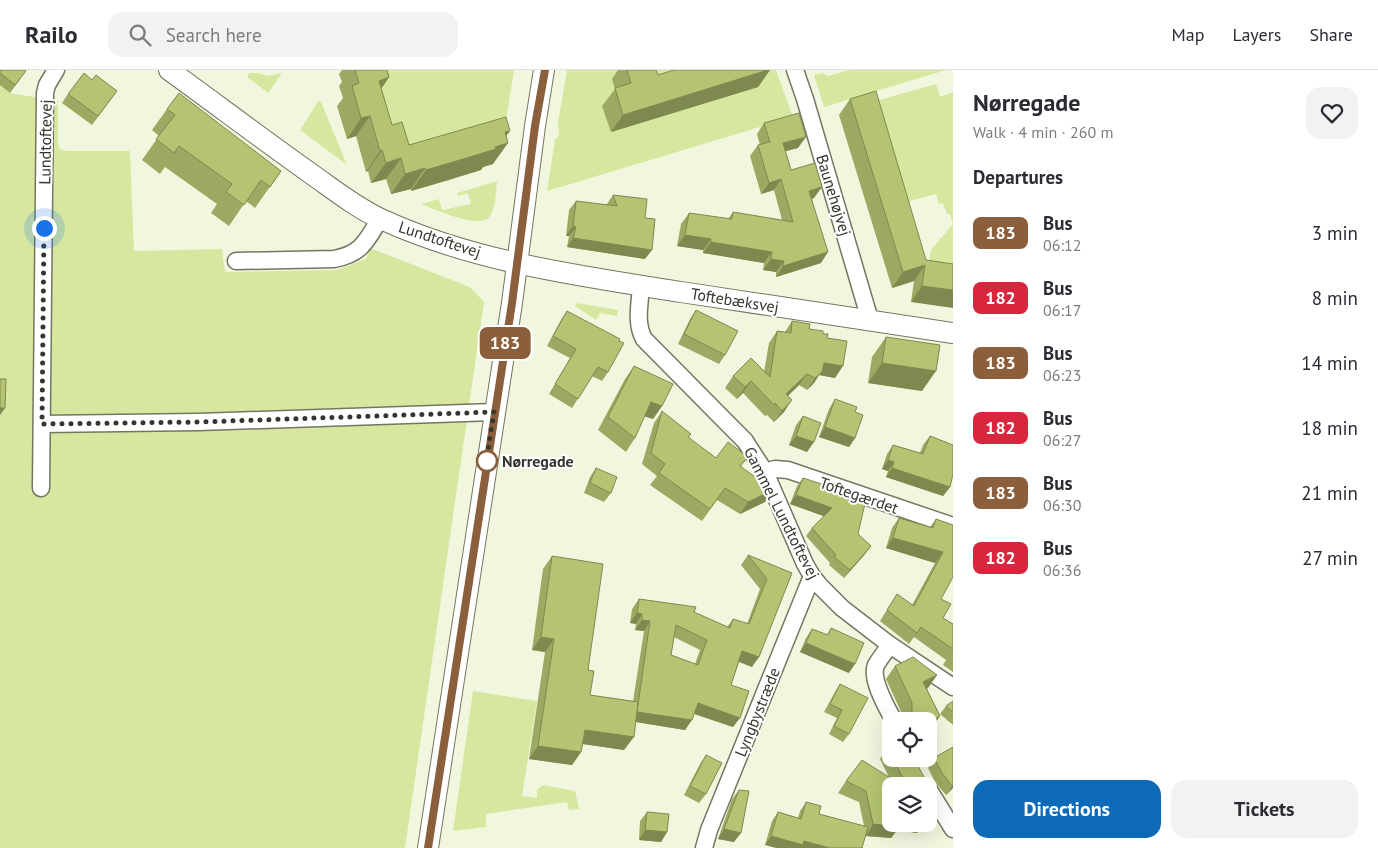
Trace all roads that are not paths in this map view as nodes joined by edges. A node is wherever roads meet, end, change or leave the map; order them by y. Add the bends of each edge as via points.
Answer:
1 (56, 70) edge
2 (169, 70) edge
3 (544, 70) edge
4 (795, 70) edge
5 (380, 219) junction
6 (236, 261) dead end
7 (517, 263) junction
8 (641, 286) junction
9 (870, 320) junction
10 (953, 333) edge
11 (494, 412) junction
12 (42, 424) junction
13 (765, 472) junction
14 (41, 488) dead end
15 (953, 526) edge
16 (812, 576) junction
17 (890, 645) junction
18 (953, 687) edge
19 (890, 712) edge
20 (937, 803) edge
21 (953, 828) edge
22 (428, 848) edge
23 (704, 848) edge

1 - 12 street, Lundtoftevej via 45,93
2 - 5 street, Lundtoftevej via 269,144
3 - 7 street
4 - 9 street, Baunehøjvej
5 - 6 street via 363,246 349,256
5 - 7 street, Lundtoftevej via 437,241
7 - 8 street, Toftebæksvej
7 - 11 street
8 - 9 street, Toftebæksvej
8 - 13 street, Gammel Lundtoftevej via 638,323 644,340 745,440
9 - 10 street, Toftebæksvej
11 - 12 street
11 - 22 street
12 - 14 street, Lundtoftevej
13 - 15 street, Toftegærdet via 788,470
13 - 16 street, Gammel Lundtoftevej
16 - 17 street, Gammel Lundtoftevej via 834,600
16 - 23 street, Lyngbystræde
17 - 18 street, Gammel Lundtoftevej
17 - 19 street via 877,663 875,672
20 - 21 street

